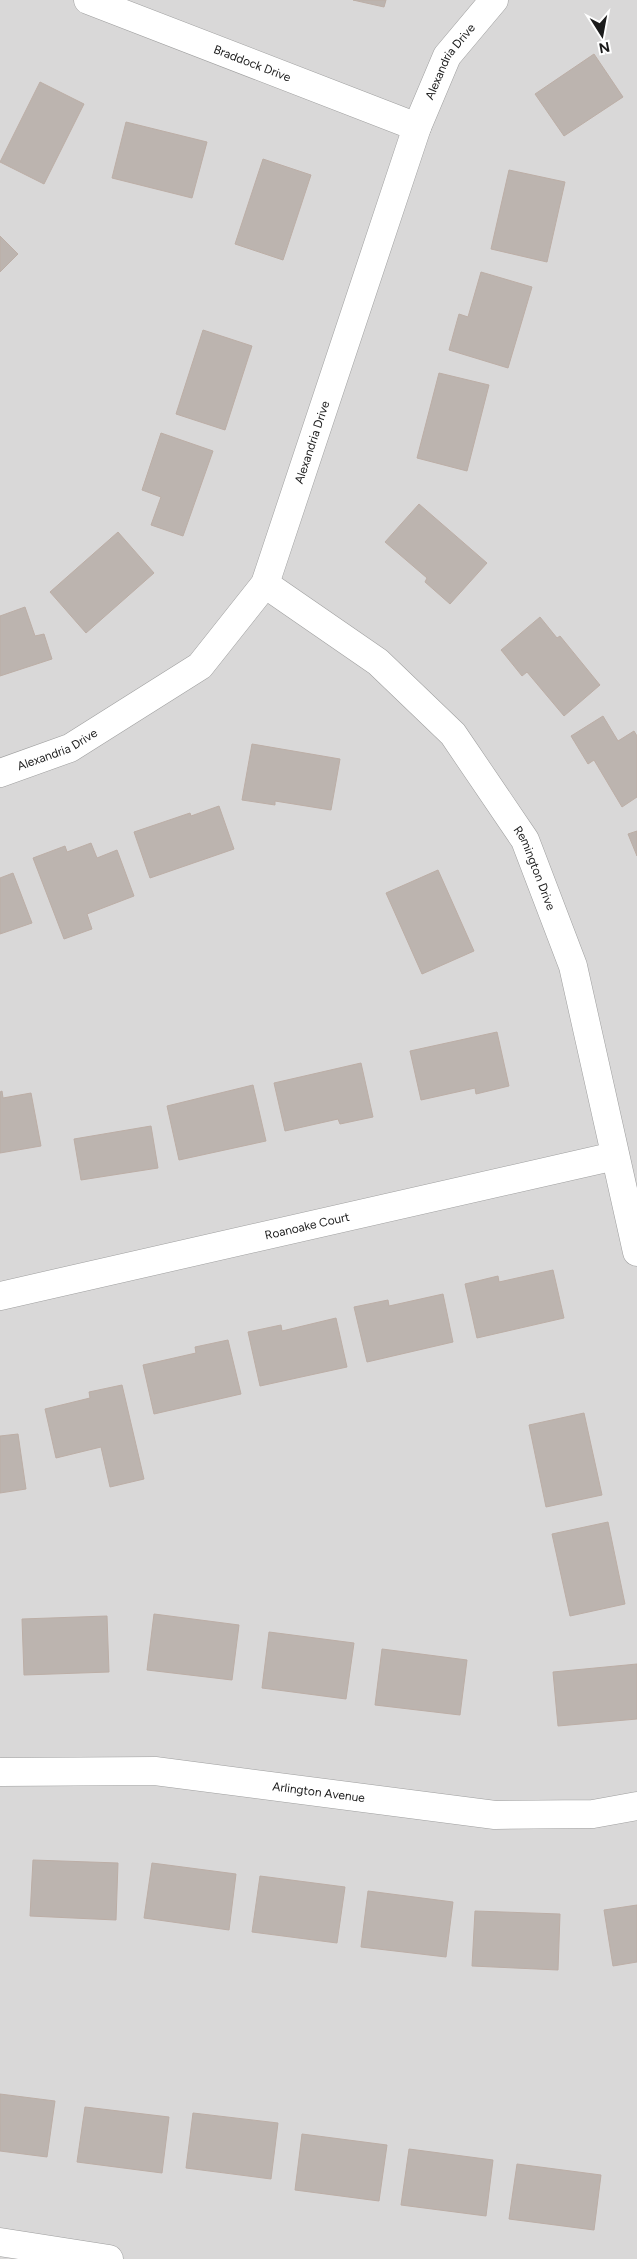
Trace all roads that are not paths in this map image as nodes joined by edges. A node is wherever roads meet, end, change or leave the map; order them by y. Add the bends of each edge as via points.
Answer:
1 (88, 0) edge
2 (494, 0) edge
3 (417, 127) junction
4 (264, 584) junction
5 (0, 773) edge
6 (615, 1156) junction
7 (637, 1252) edge
8 (0, 1296) edge
9 (0, 1772) edge
10 (637, 1806) edge
11 (0, 2242) edge
12 (109, 2259) edge

1 - 3 street, Braddock Drive
2 - 3 street, Alexandria Drive via 447,56
3 - 4 street, Alexandria Drive
4 - 5 street, Alexandria Drive via 200,666 70,748
4 - 6 street, Remington Drive via 378,662 453,734 525,840 574,966
6 - 7 street, Remington Drive
6 - 8 street, Roanoake Court
9 - 10 street, Arlington Avenue via 155,1771 495,1814 593,1814
11 - 12 street

